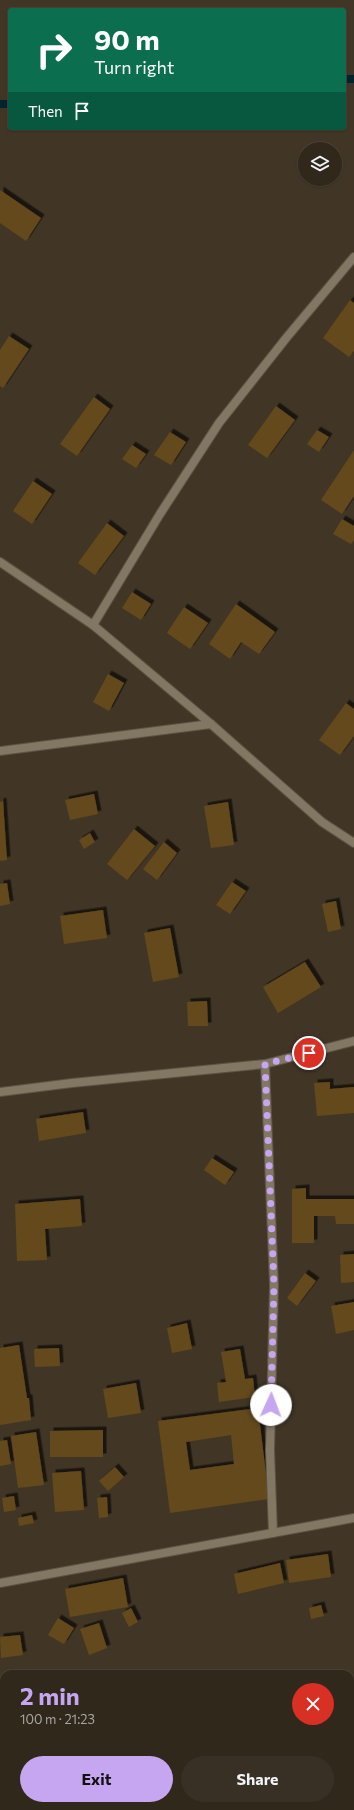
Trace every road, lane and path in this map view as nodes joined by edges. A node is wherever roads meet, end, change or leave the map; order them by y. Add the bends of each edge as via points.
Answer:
1 (354, 257) edge
2 (0, 562) edge
3 (93, 625) junction
4 (211, 724) junction
5 (0, 751) edge
6 (354, 843) edge
7 (354, 1041) edge
8 (265, 1064) junction
9 (0, 1092) edge
10 (354, 1518) edge
11 (273, 1533) junction
12 (0, 1583) edge

1 - 3 street via 219,423
2 - 3 street
3 - 4 street
4 - 5 street
4 - 6 street via 322,822
7 - 8 street
8 - 9 street
8 - 11 street via 274,1285 270,1450
10 - 11 street
11 - 12 street

